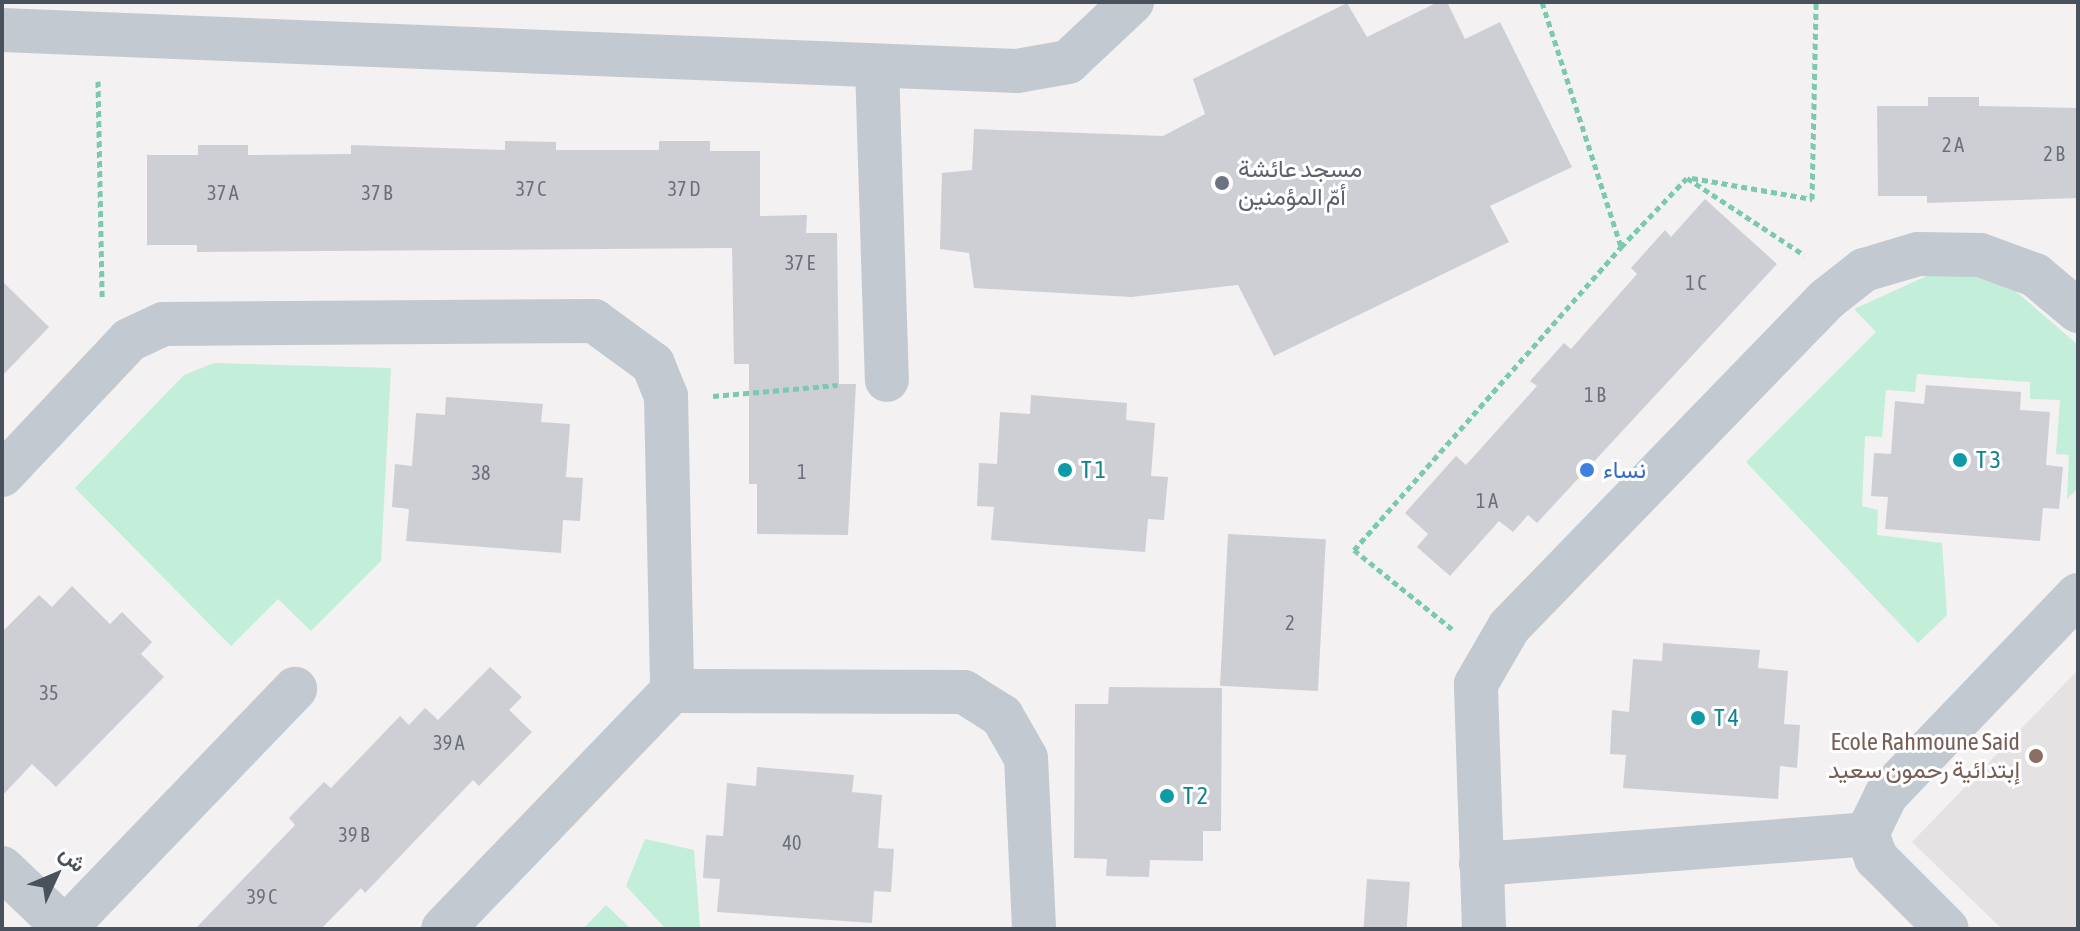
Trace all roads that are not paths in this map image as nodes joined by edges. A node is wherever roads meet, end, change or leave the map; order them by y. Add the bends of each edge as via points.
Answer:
1 (1132, 2) edge
2 (2, 30) edge
3 (877, 66) junction
4 (2078, 311) edge
5 (887, 380) road end
6 (2, 475) edge
7 (2078, 595) edge
8 (295, 689) dead end
9 (672, 691) junction
10 (1867, 834) junction
11 (1481, 864) junction
12 (2, 868) edge
13 (65, 929) edge
14 (443, 929) edge
15 (1034, 929) edge
16 (1484, 929) edge
17 (1947, 929) edge

1 - 3 street via 1068,62 1017,71
2 - 3 street
3 - 5 street
4 - 11 street via 2035,275 1962,253 1891,260 1844,282 1487,657 1476,701
6 - 9 street via 129,340 163,324 594,321 626,338 653,364 666,396
7 - 10 street via 1886,795
8 - 13 street
9 - 14 street
9 - 15 street via 964,692 1002,716 1026,758
10 - 11 street
10 - 17 street via 1876,858
11 - 16 street
12 - 13 street

